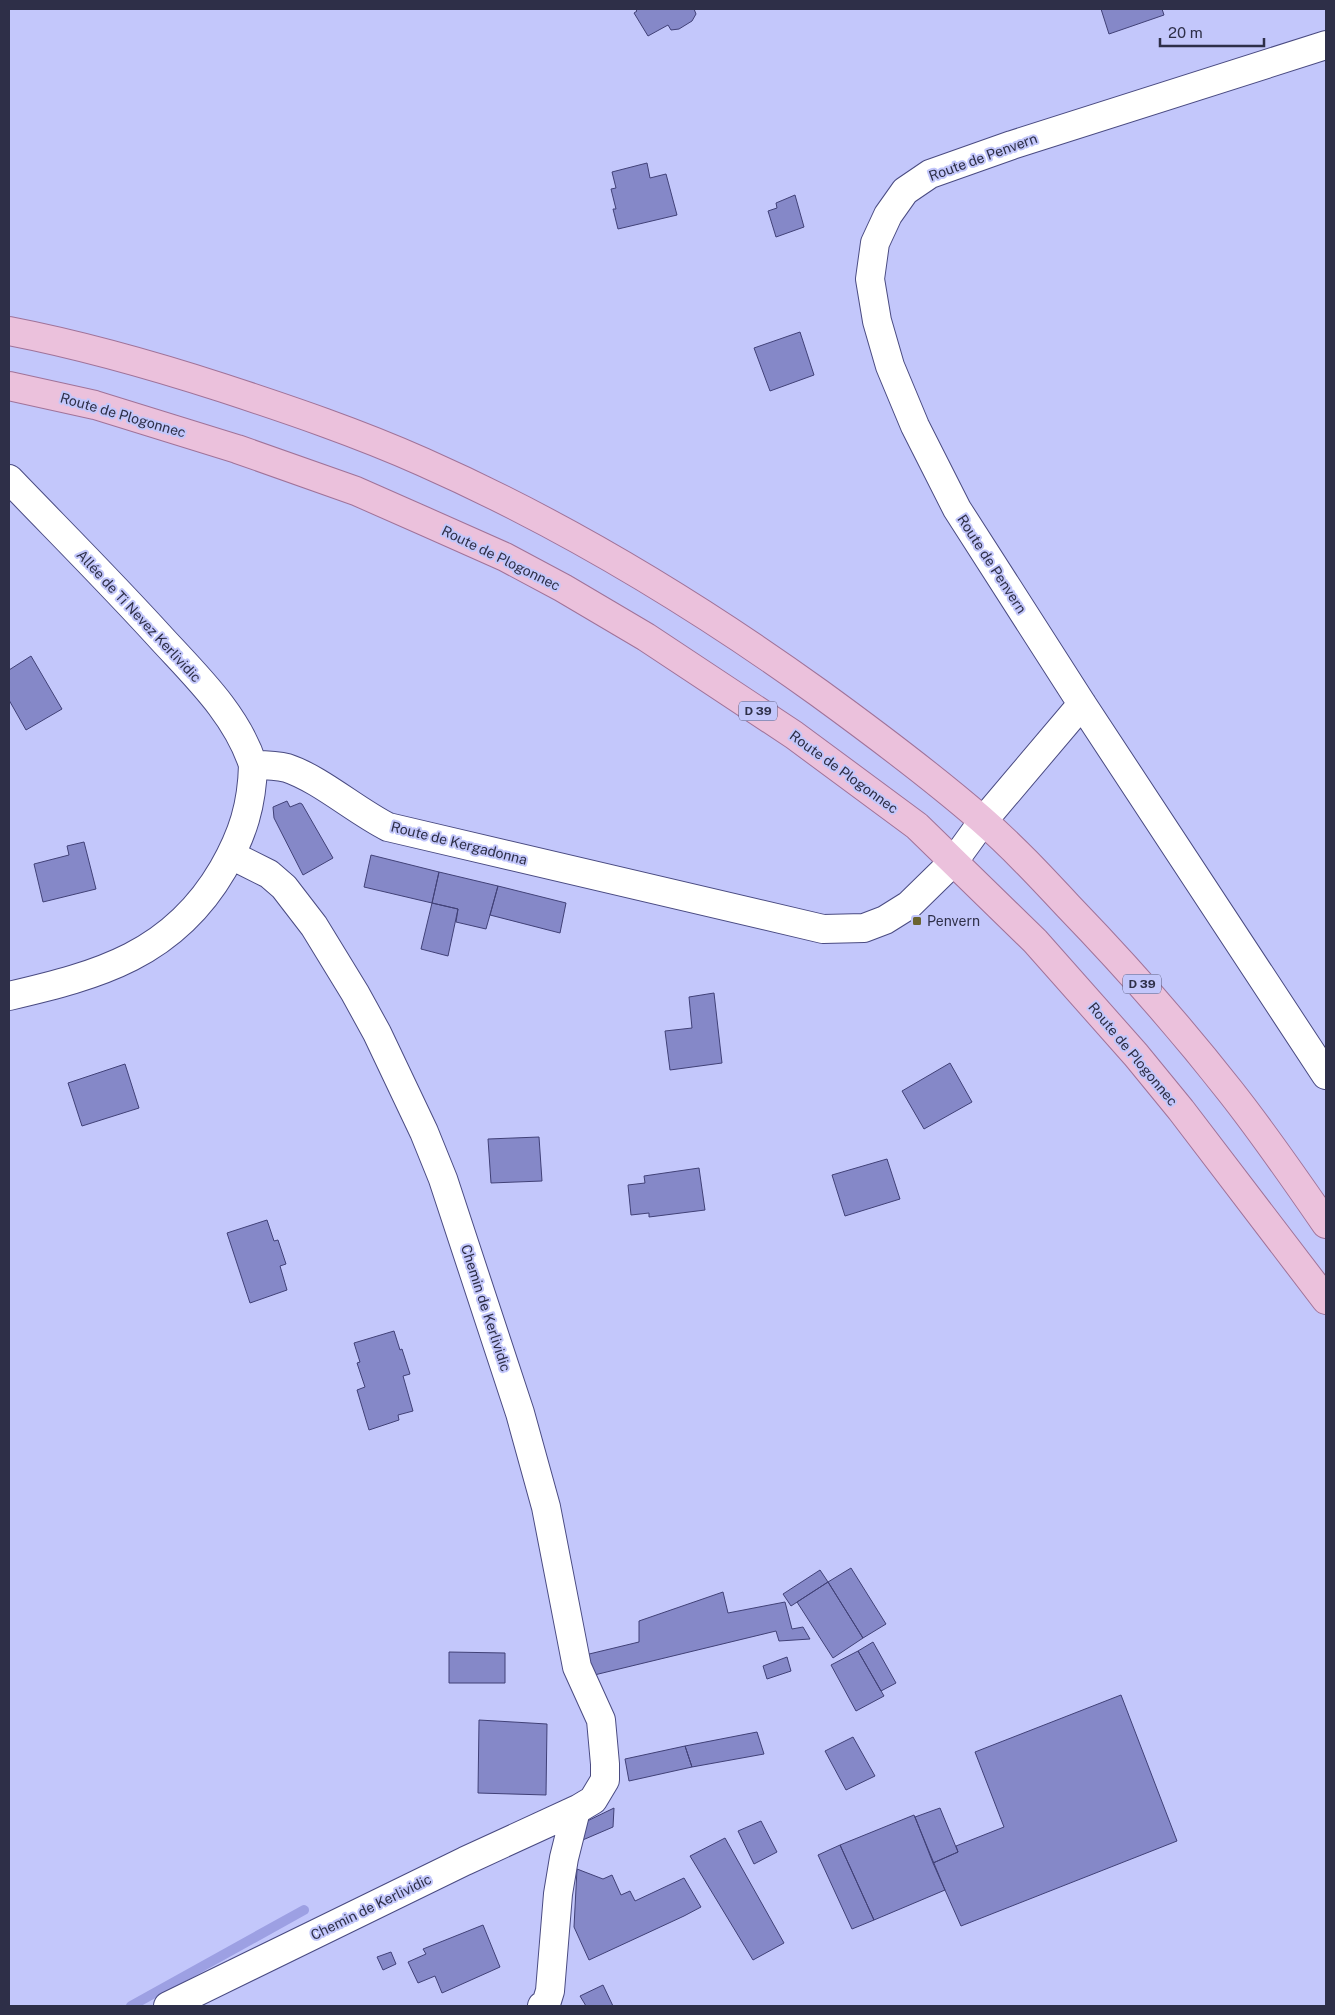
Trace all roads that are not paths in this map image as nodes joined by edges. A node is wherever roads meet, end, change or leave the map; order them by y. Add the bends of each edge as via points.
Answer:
1 (1326, 45) edge
2 (9, 331) edge
3 (9, 386) edge
4 (9, 479) edge
5 (1082, 704) junction
6 (253, 765) junction
7 (983, 821) junction
8 (231, 855) junction
9 (954, 861) junction
10 (10, 990) edge
11 (1326, 1075) edge
12 (1326, 1224) edge
13 (1326, 1300) edge
14 (576, 1810) junction
15 (168, 2006) edge
16 (542, 2006) edge

1 - 5 street, Route de Penvern via 930,174 905,191 888,215 876,242 870,279 877,321 890,366 915,426 957,509
2 - 7 main road, D 39 via 84,347 264,402 418,460 478,487 599,551 716,622 865,726
3 - 9 main road, Route de Plogonnec / D 39 via 95,405 307,473 356,491 505,557 646,637 786,729 918,826
4 - 6 street, Allée de Ti Nevez Kerlividic via 203,684 242,738
5 - 7 street
5 - 11 street
6 - 8 street via 247,814
6 - 9 street, Route de Kergadonna via 289,769 388,827 823,929 864,928 885,920 909,905
7 - 9 street, Route de Kergadonna
7 - 12 main road, D 39 via 1118,958 1175,1022 1232,1093
8 - 10 street via 204,900 170,933 88,976 51,987
8 - 14 street, Chemin de Kerlividic via 269,874 284,887 314,926 377,1033 442,1179 520,1413 546,1507 577,1667 601,1720 605,1780 593,1800
9 - 13 main road, Route de Plogonnec / D 39 via 1035,941 1136,1055
14 - 15 street, Chemin de Kerlividic via 464,1861
14 - 16 street via 558,1894 550,1991 546,2004

